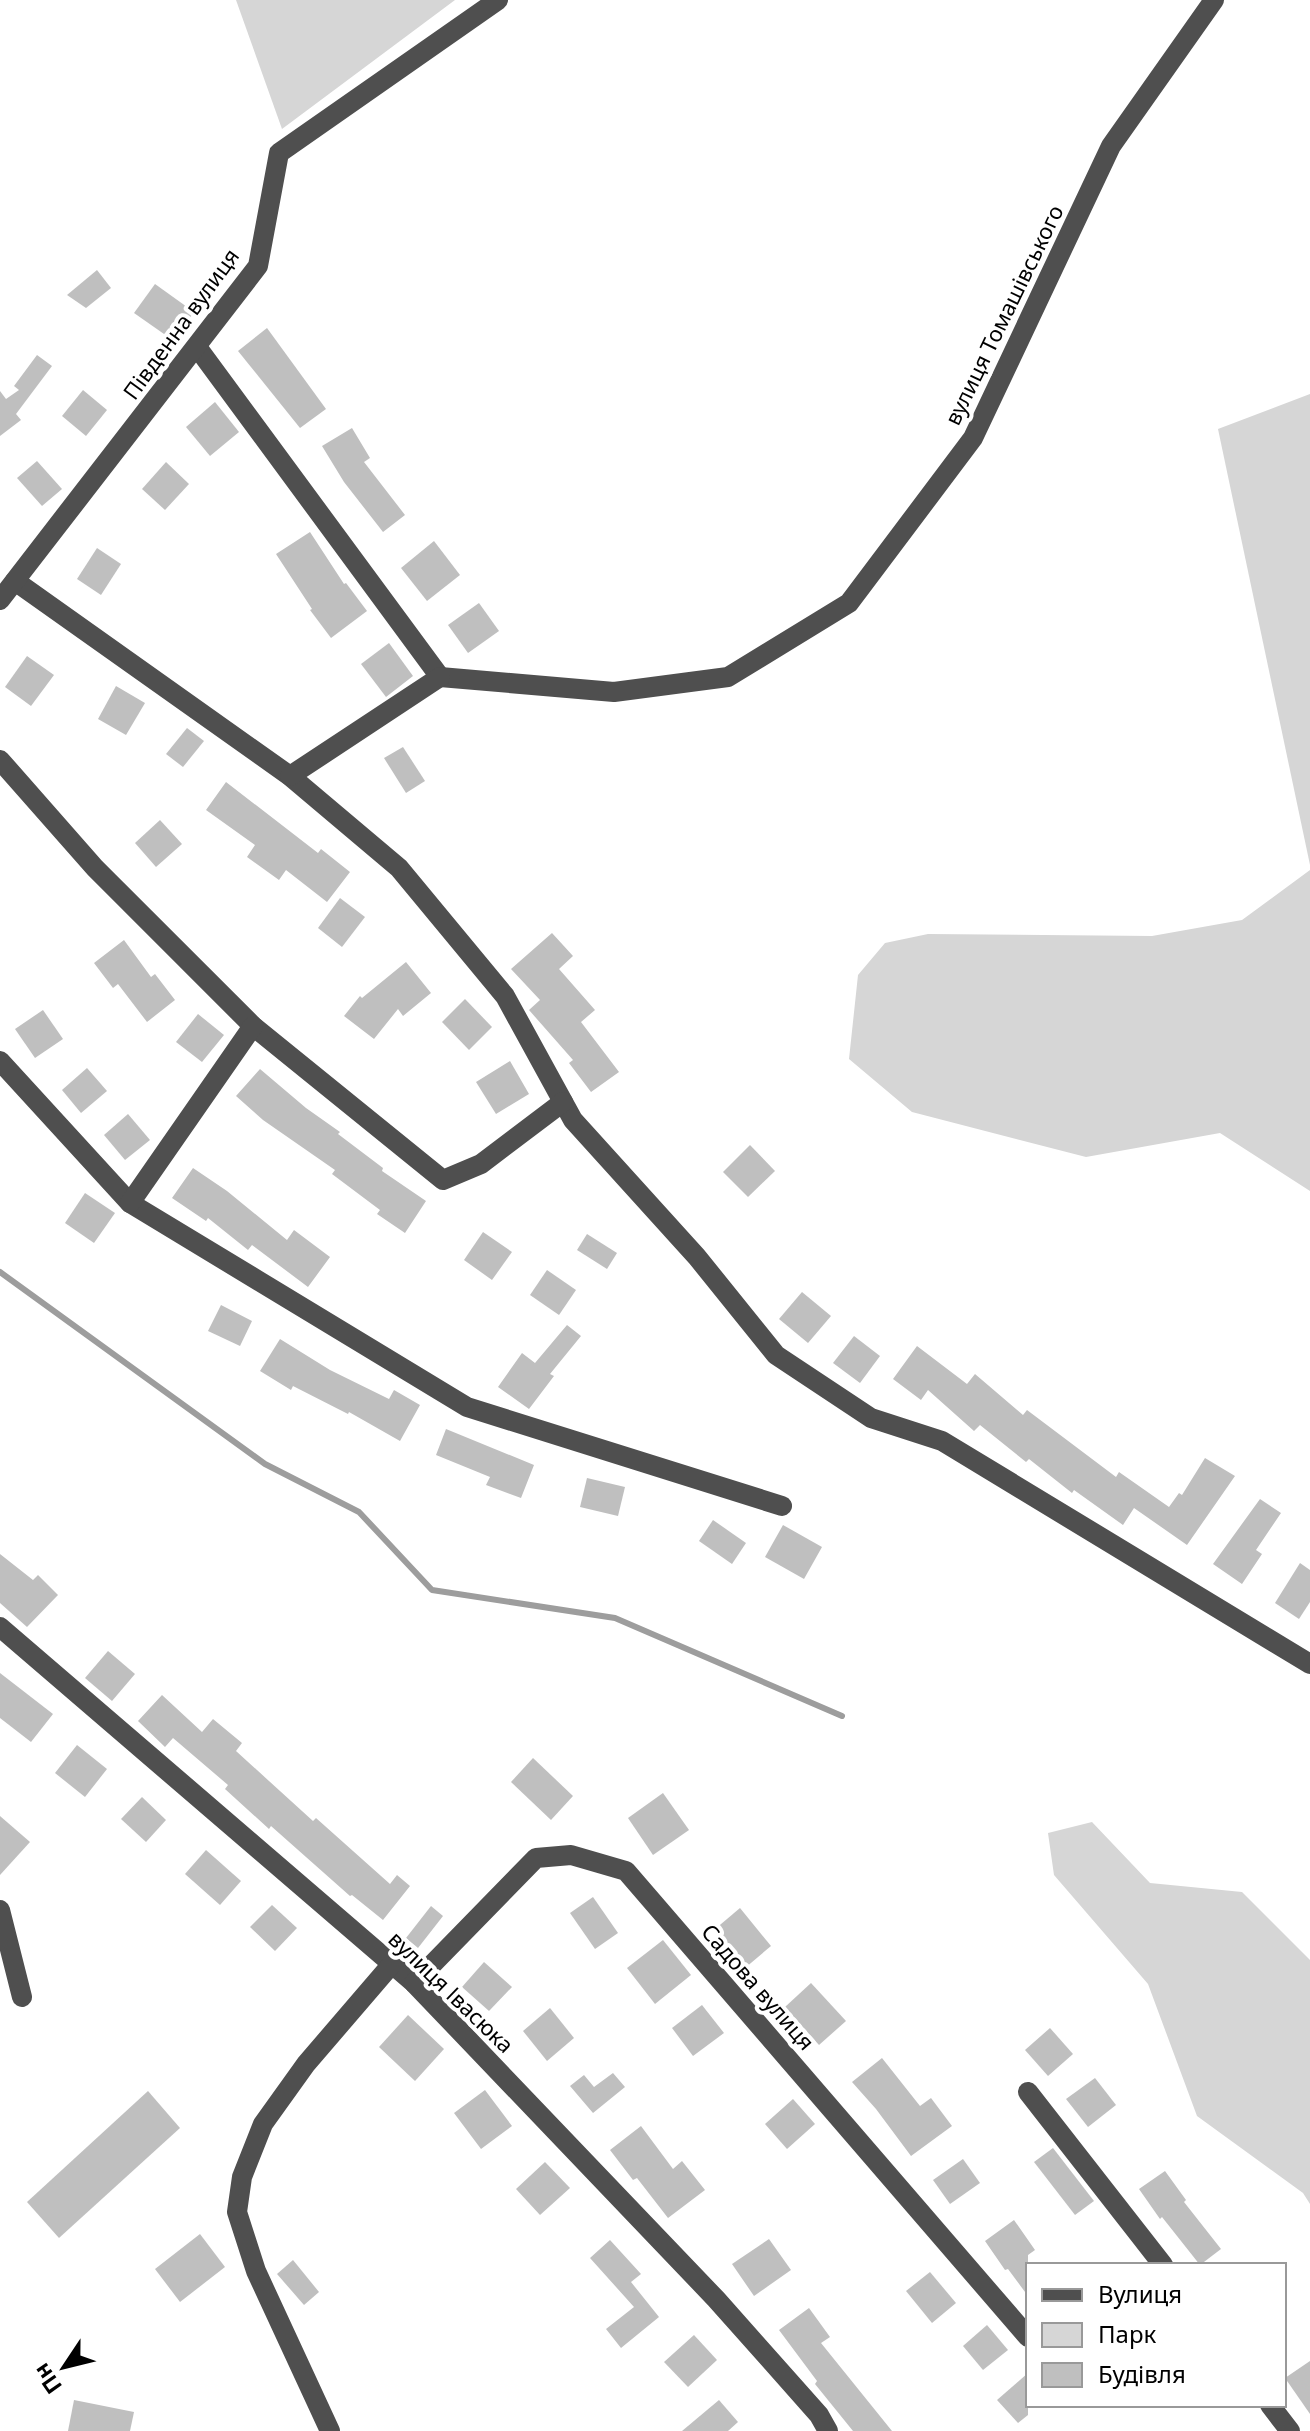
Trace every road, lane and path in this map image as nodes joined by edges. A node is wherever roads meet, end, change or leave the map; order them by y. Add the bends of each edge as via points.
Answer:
1 (498, 0) edge
2 (1214, 0) edge
3 (197, 347) junction
4 (15, 581) junction
5 (0, 600) edge
6 (440, 677) junction
7 (0, 760) edge
8 (290, 776) junction
9 (253, 1026) junction
10 (0, 1061) edge
11 (563, 1102) junction
12 (130, 1203) junction
13 (782, 1506) dead end
14 (0, 1627) edge
15 (1310, 1664) edge
16 (0, 1910) edge
17 (391, 1965) junction
18 (414, 1983) junction
19 (22, 1997) dead end
20 (1028, 2092) dead end
21 (1161, 2263) edge
22 (1026, 2335) edge
23 (1272, 2407) edge
24 (330, 2431) edge
25 (828, 2431) edge
26 (1290, 2431) edge

1 - 3 street, Південна вулиця via 279,153 258,266
2 - 6 street, вулиця Томашівського via 1111,146 973,438 849,603 728,677 614,692
3 - 4 street, Південна вулиця
3 - 6 street
4 - 5 street, Південна вулиця
4 - 8 street
6 - 8 street
7 - 9 street via 95,868
8 - 11 street via 399,868 505,996
9 - 11 street via 443,1180 481,1164
9 - 12 street
10 - 12 street
11 - 15 street via 776,1355 871,1418 942,1441
12 - 13 street via 467,1407
14 - 17 street, вулиця Івасюка
16 - 19 street
17 - 18 street, вулиця Івасюка
17 - 24 street via 306,2064 263,2124 242,2177 237,2212 256,2271
18 - 22 street, Садова вулиця via 536,1858 571,1855 626,1871
18 - 25 street, вулиця Івасюка via 716,2299
20 - 21 street
23 - 26 street

